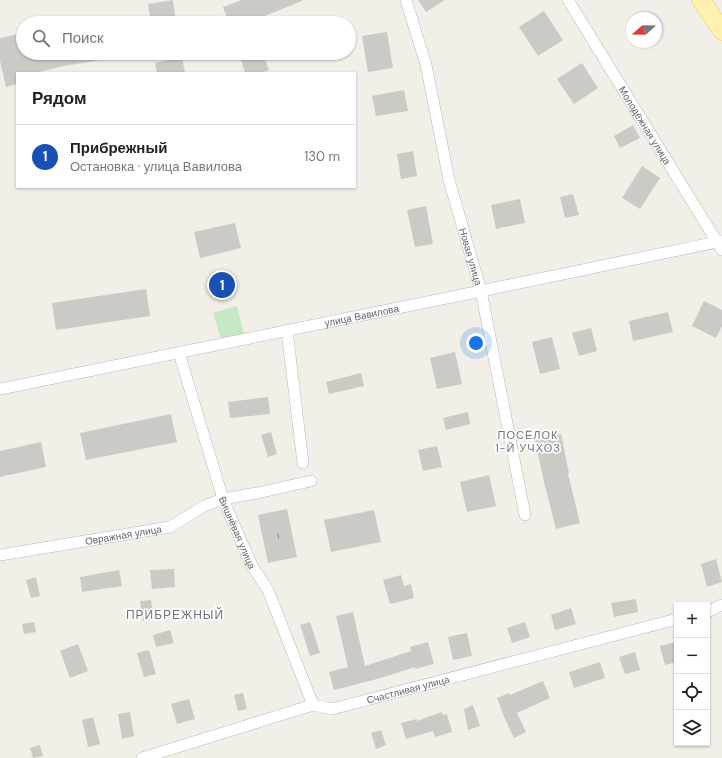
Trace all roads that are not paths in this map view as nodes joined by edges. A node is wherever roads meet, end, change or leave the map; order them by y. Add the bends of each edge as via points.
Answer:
1 (406, 0) edge
2 (568, 0) edge
3 (701, 0) edge
4 (722, 31) edge
5 (720, 244) edge
6 (481, 291) junction
7 (287, 331) junction
8 (179, 353) junction
9 (0, 389) edge
10 (303, 463) dead end
11 (311, 481) dead end
12 (223, 499) junction
13 (525, 516) dead end
14 (0, 555) edge
15 (722, 605) edge
16 (710, 611) edge
17 (674, 621) edge
18 (313, 705) junction
19 (142, 758) edge

1 - 6 street, Новая улица via 426,64 449,180
2 - 5 street, Молодёжная улица
3 - 4 main road
5 - 6 street, улица Вавилова
6 - 7 street, улица Вавилова
6 - 13 street, Новая улица
7 - 8 street, улица Вавилова
7 - 10 street
8 - 9 street, улица Вавилова
8 - 12 street, Вишнёвая улица
11 - 12 street, Овражная улица
12 - 14 street, Овражная улица via 204,506 170,527
12 - 18 street, Вишнёвая улица via 252,566 268,590
15 - 16 street
17 - 18 street, Счастливая улица via 332,709
18 - 19 street, Счастливая улица

